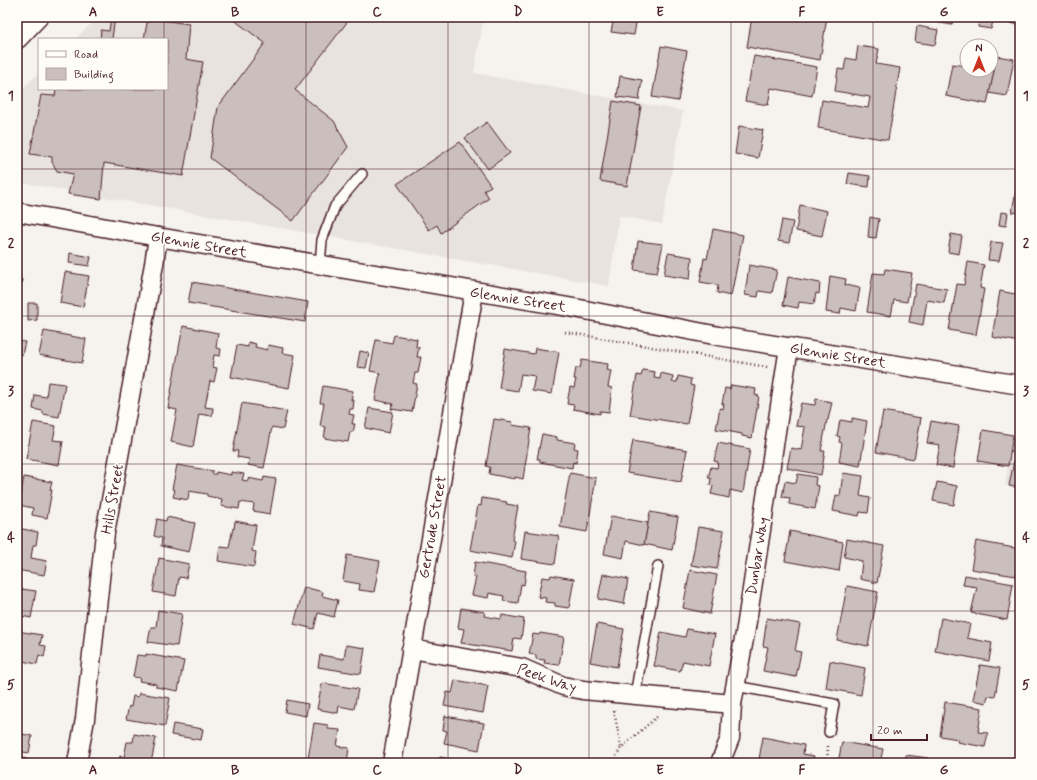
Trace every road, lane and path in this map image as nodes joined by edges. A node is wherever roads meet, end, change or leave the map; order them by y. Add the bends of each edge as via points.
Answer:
1 (36, 17) edge
2 (17, 37) edge
3 (362, 174) dead end
4 (17, 212) edge
5 (158, 237) junction
6 (320, 265) junction
7 (474, 292) junction
8 (565, 332) dead end
9 (789, 346) junction
10 (785, 370) junction
11 (1020, 384) edge
12 (658, 566) dead end
13 (411, 649) junction
14 (735, 686) junction
15 (610, 693) junction
16 (635, 695) junction
17 (678, 699) junction
18 (732, 704) junction
19 (829, 732) dead end
20 (621, 748) junction
21 (77, 763) edge
22 (392, 763) edge
23 (612, 763) edge
24 (720, 763) edge

1 - 2 main road
3 - 6 lane via 335,206 322,240
4 - 5 street, Glennie Street
5 - 6 street, Glennie Street
5 - 21 street, Hills Street via 105,534 85,719
6 - 7 street, Glennie Street
7 - 9 street, Glennie Street
7 - 13 street, Gertrude Street
8 - 10 path
9 - 10 street, Dunbar Way
9 - 11 street, Glennie Street
10 - 14 street, Dunbar Way
12 - 16 lane
13 - 15 street, Peek Way via 522,668 563,686
13 - 22 street, Gertrude Street
14 - 18 street, Dunbar Way
14 - 19 lane via 834,704
15 - 16 street, Peek Way
15 - 20 path
16 - 17 street, Peek Way
17 - 18 street, Peek Way
17 - 20 path
18 - 24 street, Dunbar Way via 730,738
20 - 23 path

